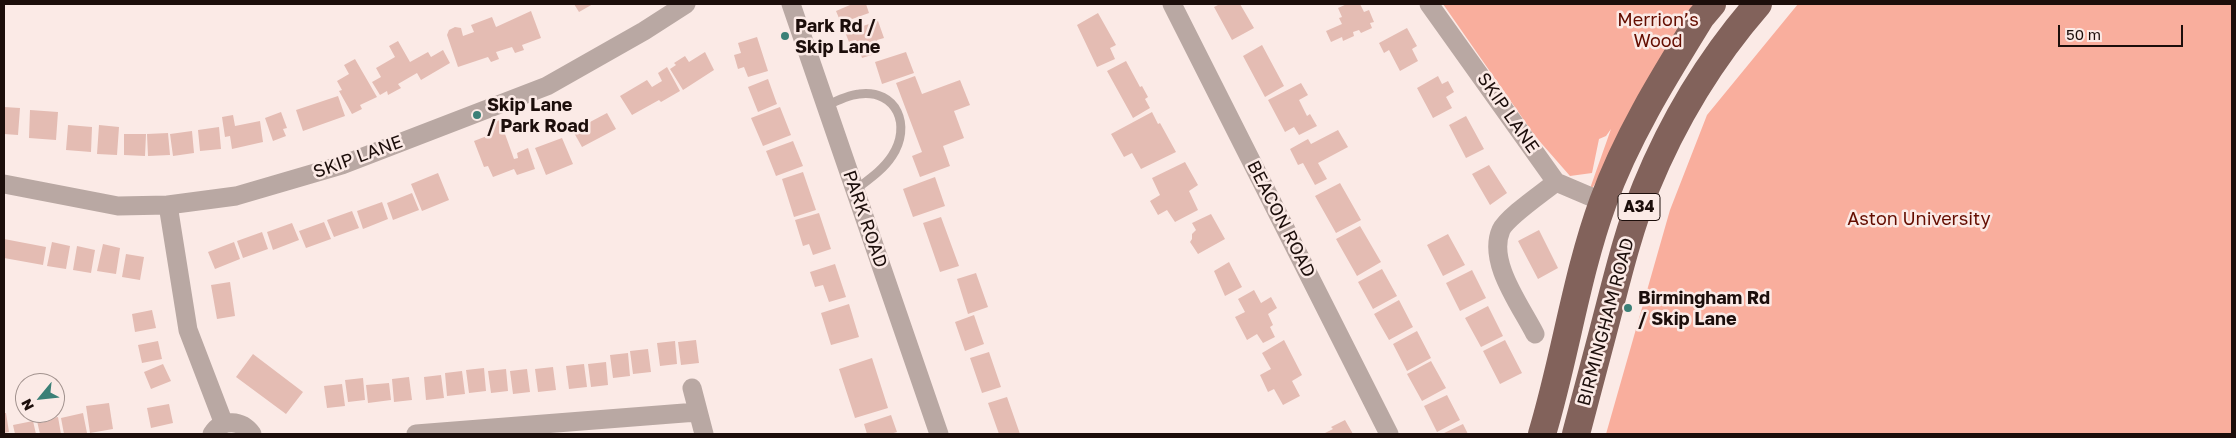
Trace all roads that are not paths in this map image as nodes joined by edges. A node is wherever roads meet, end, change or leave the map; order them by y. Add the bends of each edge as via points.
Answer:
1 (686, 4) edge
2 (791, 4) edge
3 (1172, 4) edge
4 (1429, 4) edge
5 (1712, 4) edge
6 (1758, 4) edge
7 (826, 106) junction
8 (1556, 182) junction
9 (4, 184) edge
10 (855, 190) junction
11 (1603, 202) junction
12 (168, 205) junction
13 (1535, 334) dead end
14 (692, 388) dead end
15 (697, 412) junction
16 (218, 429) edge
17 (252, 434) edge
18 (416, 434) edge
19 (704, 434) edge
20 (939, 434) edge
21 (1389, 434) edge
22 (1542, 434) edge
23 (1576, 434) edge

1 - 12 street, SKIP LANE via 547,86 342,165 236,196
2 - 7 street, PARK ROAD
3 - 21 street, BEACON ROAD
4 - 8 street, SKIP LANE
5 - 11 highway, BIRMINGHAM ROAD / A34 via 1646,109
6 - 23 highway, BIRMINGHAM ROAD / A34 via 1695,90 1646,187 1622,254
7 - 10 street, PARK ROAD
7 - 10 lane via 858,94 879,94 889,99 900,118 899,141 893,155
8 - 11 street
8 - 13 street via 1501,229 1497,248 1500,267
9 - 12 street, SKIP LANE via 118,206
10 - 20 street, PARK ROAD
11 - 22 highway, BIRMINGHAM ROAD / A34
12 - 16 street via 188,330
14 - 15 street
15 - 18 street
15 - 19 street
16 - 17 street via 240,424

